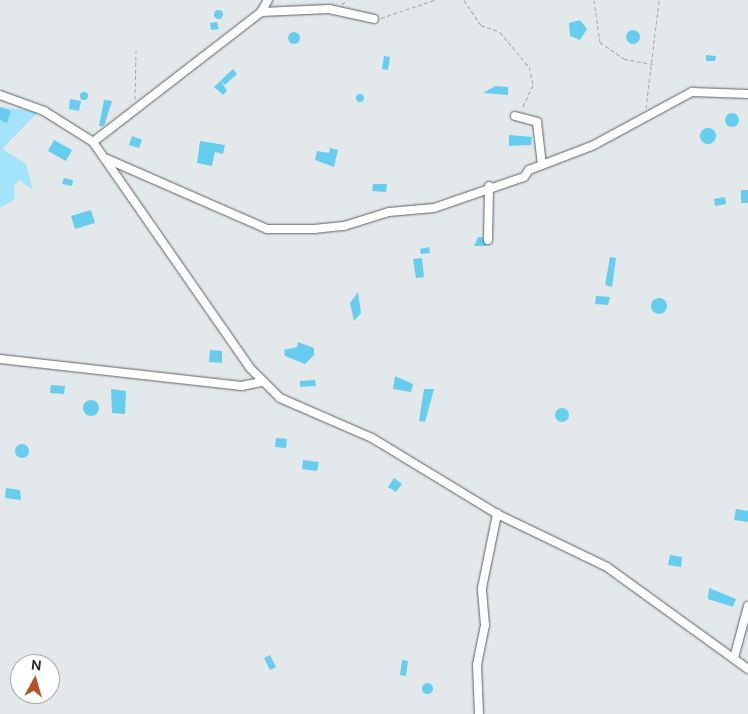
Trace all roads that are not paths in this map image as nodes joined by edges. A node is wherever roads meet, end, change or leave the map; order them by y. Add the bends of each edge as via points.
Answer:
1 (268, 0) edge
2 (261, 12) junction
3 (374, 19) road end
4 (748, 94) edge
5 (0, 95) edge
6 (517, 117) road end
7 (93, 142) junction
8 (105, 158) junction
9 (542, 165) junction
10 (489, 186) junction
11 (488, 240) dead end
12 (0, 359) edge
13 (262, 382) junction
14 (497, 514) junction
15 (748, 606) edge
16 (734, 658) junction
17 (748, 669) edge
18 (479, 714) edge

1 - 2 street
2 - 3 street via 329,8
2 - 7 street
4 - 9 street via 698,91 644,116 592,146
5 - 7 street via 44,111
6 - 9 street via 537,122
7 - 8 street
8 - 10 street via 235,217 278,231 344,226 389,212 434,208
8 - 13 street
9 - 10 street via 524,177
10 - 11 street
12 - 13 street via 241,386
13 - 14 street via 280,398 372,438
14 - 16 street via 638,585
14 - 18 street via 482,588 485,625 477,665
15 - 16 street
16 - 17 street

